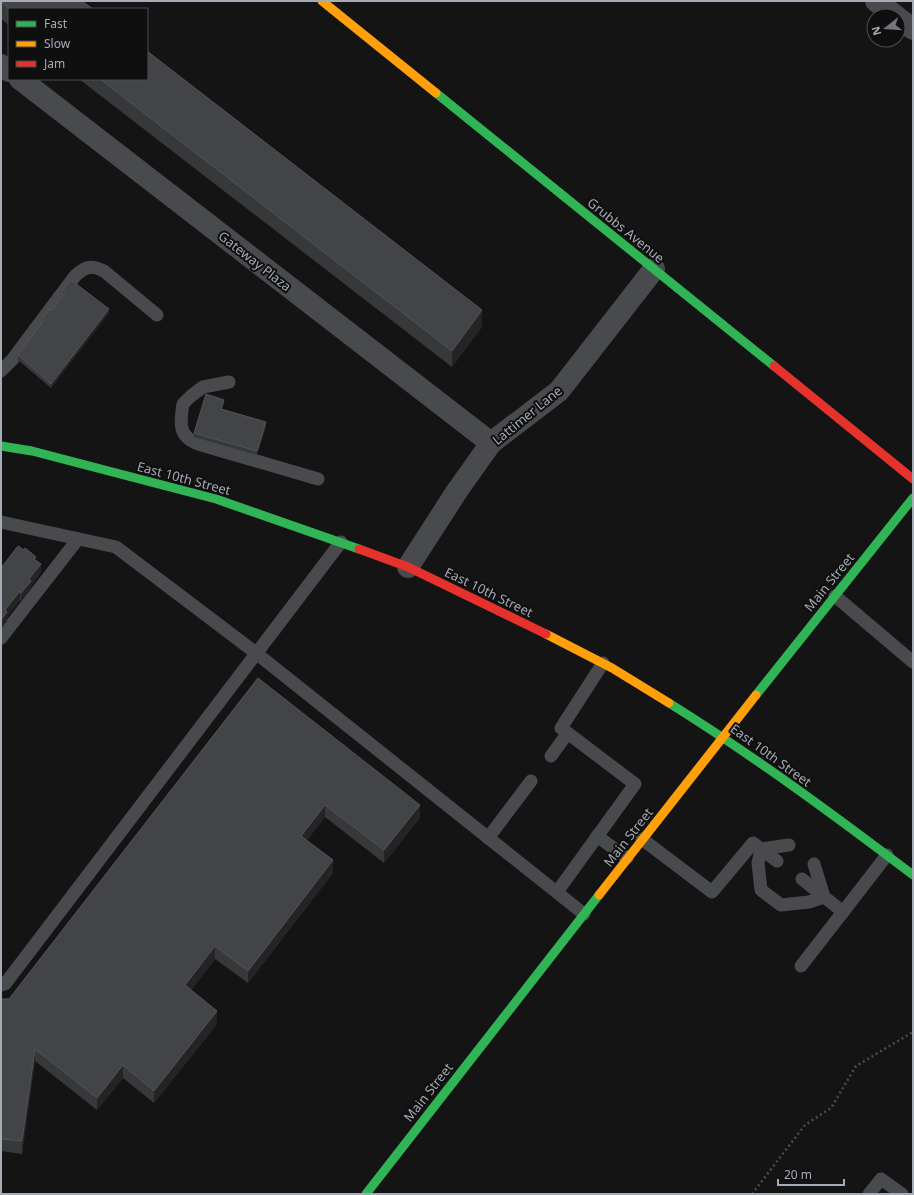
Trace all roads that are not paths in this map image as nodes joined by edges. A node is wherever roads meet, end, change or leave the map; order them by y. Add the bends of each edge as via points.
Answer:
1 (322, 1) edge
2 (876, 1) edge
3 (885, 8) edge
4 (21, 80) edge
5 (654, 269) junction
6 (157, 315) dead end
7 (1, 371) edge
8 (229, 382) dead end
9 (491, 443) junction
10 (1, 446) edge
11 (318, 479) dead end
12 (913, 479) edge
13 (911, 505) edge
14 (1, 522) edge
15 (78, 539) junction
16 (341, 542) junction
17 (408, 567) junction
18 (835, 596) junction
19 (1, 638) edge
20 (256, 653) junction
21 (913, 662) edge
22 (603, 663) junction
23 (567, 734) junction
24 (722, 736) junction
25 (551, 756) dead end
26 (531, 781) dead end
27 (597, 836) junction
28 (488, 838) junction
29 (642, 839) junction
30 (789, 845) dead end
31 (761, 849) junction
32 (887, 855) junction
33 (627, 858) junction
34 (777, 861) dead end
35 (814, 864) dead end
36 (913, 875) edge
37 (802, 879) dead end
38 (557, 892) junction
39 (824, 896) junction
40 (843, 912) junction
41 (584, 914) junction
42 (801, 966) dead end
43 (1, 985) edge
44 (366, 1194) edge
45 (869, 1194) edge
46 (902, 1194) edge

1 - 5 street, Grubbs Avenue
2 - 3 street
4 - 9 street, Gateway Plaza
5 - 9 street, Lattimer Lane via 559,392
5 - 12 street, Grubbs Avenue
6 - 7 lane via 104,271 94,266 83,269
8 - 11 lane via 203,387 183,404 184,435 198,444
9 - 17 street, Lattimer Lane
10 - 16 street, East 10th Street via 32,451 216,499
13 - 18 street, Main Street
14 - 15 lane
15 - 19 lane
15 - 20 lane via 116,547
16 - 17 street, East 10th Street
16 - 20 lane
17 - 22 street, East 10th Street
18 - 21 lane
18 - 24 street, Main Street
20 - 28 lane
20 - 43 lane via 5,984
22 - 23 lane via 561,728
22 - 24 street, East 10th Street
23 - 25 lane
23 - 27 lane via 635,784
24 - 29 street, Main Street
24 - 32 street, East 10th Street
26 - 28 lane
27 - 33 lane
27 - 38 lane
28 - 38 lane
29 - 31 lane via 712,892 753,843
29 - 33 street, Main Street
30 - 31 lane
31 - 34 lane
31 - 39 lane via 758,863 761,890 781,905 809,902
32 - 36 street, East 10th Street
32 - 40 lane
33 - 41 street, Main Street
35 - 39 lane
37 - 39 lane
38 - 41 lane
39 - 40 lane
40 - 42 lane
41 - 44 street, Main Street
45 - 46 lane via 881,1179

